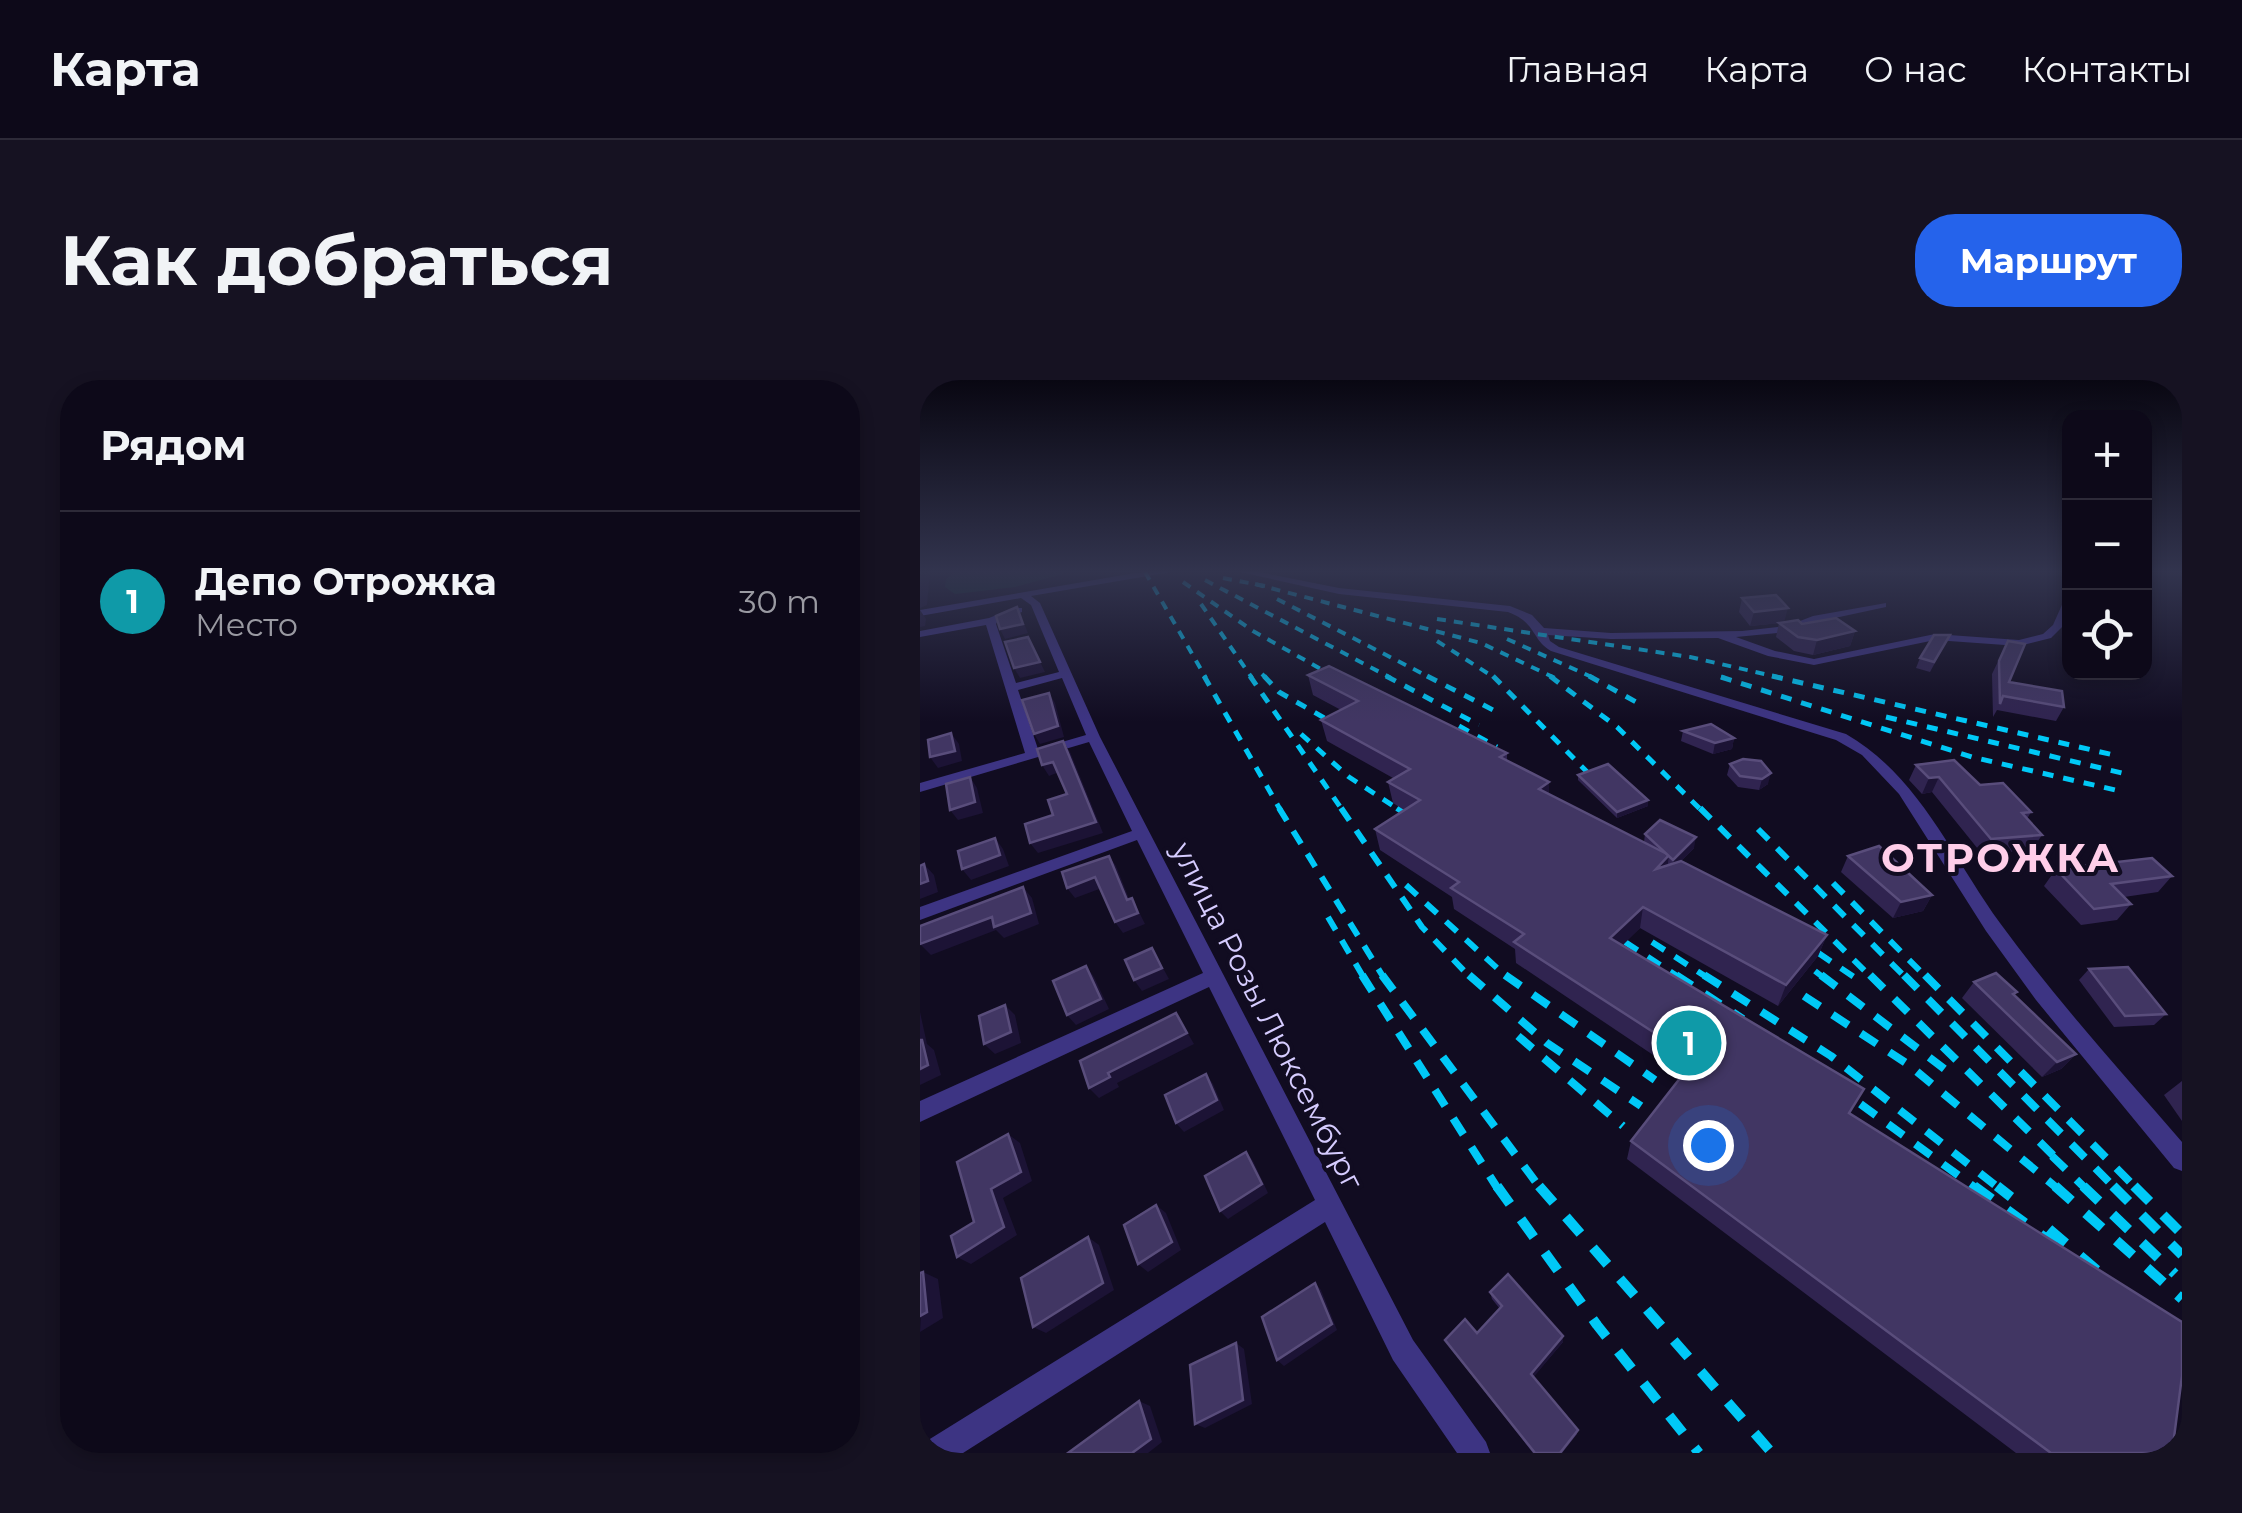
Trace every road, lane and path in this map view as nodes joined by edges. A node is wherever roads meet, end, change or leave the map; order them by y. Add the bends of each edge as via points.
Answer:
1 (986, 622) edge
2 (992, 622) edge
3 (1038, 622) edge
4 (1534, 622) edge
5 (1805, 622) edge
6 (2060, 622) edge
7 (1542, 631) junction
8 (920, 634) edge
9 (1722, 636) junction
10 (1019, 643) edge
11 (1000, 647) junction
12 (1065, 674) junction
13 (1012, 688) junction
14 (1092, 737) junction
15 (1033, 754) junction
16 (920, 786) edge
17 (1141, 833) junction
18 (920, 914) edge
19 (1214, 976) junction
20 (920, 1112) edge
21 (2182, 1160) edge
22 (1328, 1206) junction
23 (936, 1453) edge
24 (1475, 1453) edge

1 - 8 street
2 - 11 street
3 - 12 street, улица Розы Люксембург
4 - 7 street
5 - 9 street
6 - 9 street via 2048,636 2020,643 1935,637 1822,662
7 - 9 street
7 - 21 street via 1555,649 1841,737 1866,752 1905,792 2043,994
10 - 11 street
11 - 13 street
12 - 13 street
12 - 14 street, улица Розы Люксембург
13 - 15 street
14 - 15 street
14 - 17 street, улица Розы Люксембург
15 - 16 street
17 - 18 street
17 - 19 street, улица Розы Люксембург
19 - 20 street
19 - 22 street, улица Розы Люксембург
22 - 23 street
22 - 24 street, улица Розы Люксембург via 1403,1350

